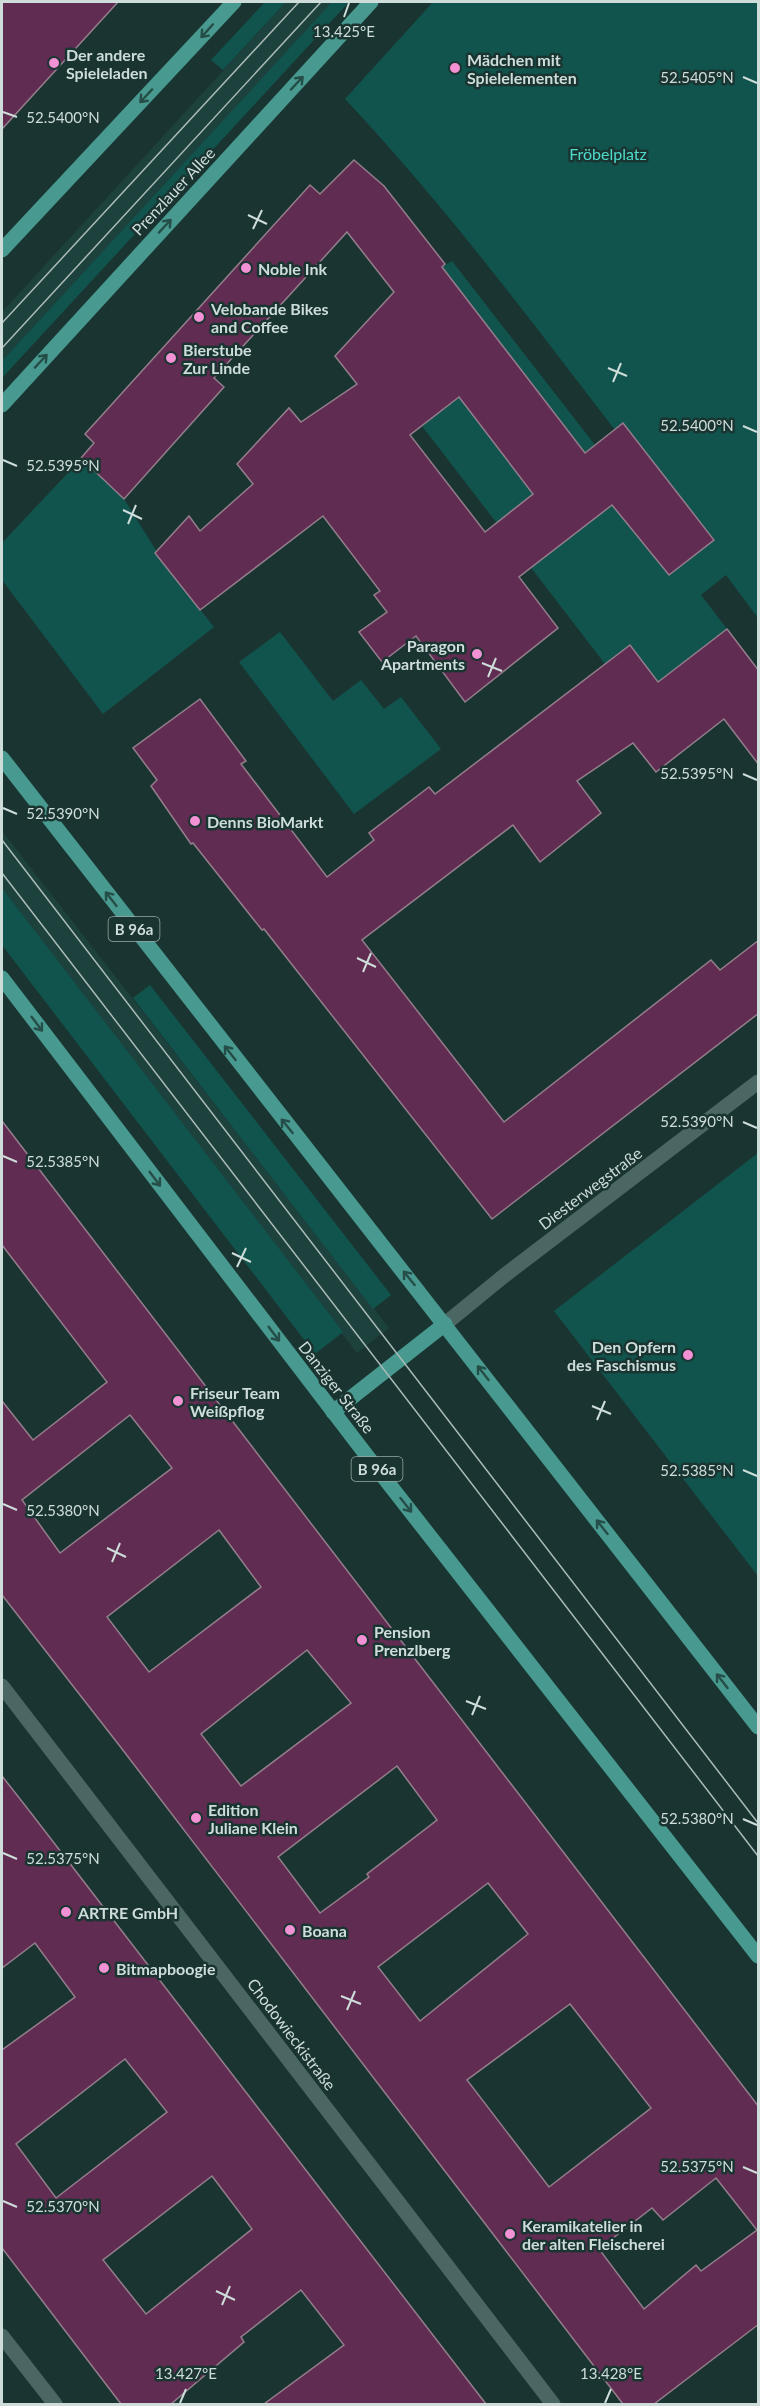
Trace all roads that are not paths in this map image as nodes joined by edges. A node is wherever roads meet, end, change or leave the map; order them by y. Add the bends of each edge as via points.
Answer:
1 (234, 2) edge
2 (371, 2) edge
3 (2, 250) edge
4 (2, 405) edge
5 (2, 758) edge
6 (2, 978) edge
7 (759, 1082) edge
8 (445, 1324) junction
9 (333, 1412) junction
10 (2, 1686) edge
11 (759, 1727) edge
12 (759, 1956) edge
13 (2, 2336) edge
14 (55, 2404) edge
15 (553, 2404) edge

1 -> 3 main road
4 -> 2 main road, Prenzlauer Allee
8 -> 5 main road, B 96a
6 -> 9 main road, Danziger Straße / B 96a
7 - 8 street, Diesterwegstraße
8 - 9 main road
11 -> 8 main road, B 96a
9 -> 12 main road, Danziger Straße / B 96a
10 - 15 street, Chodowieckistraße
13 - 14 street

